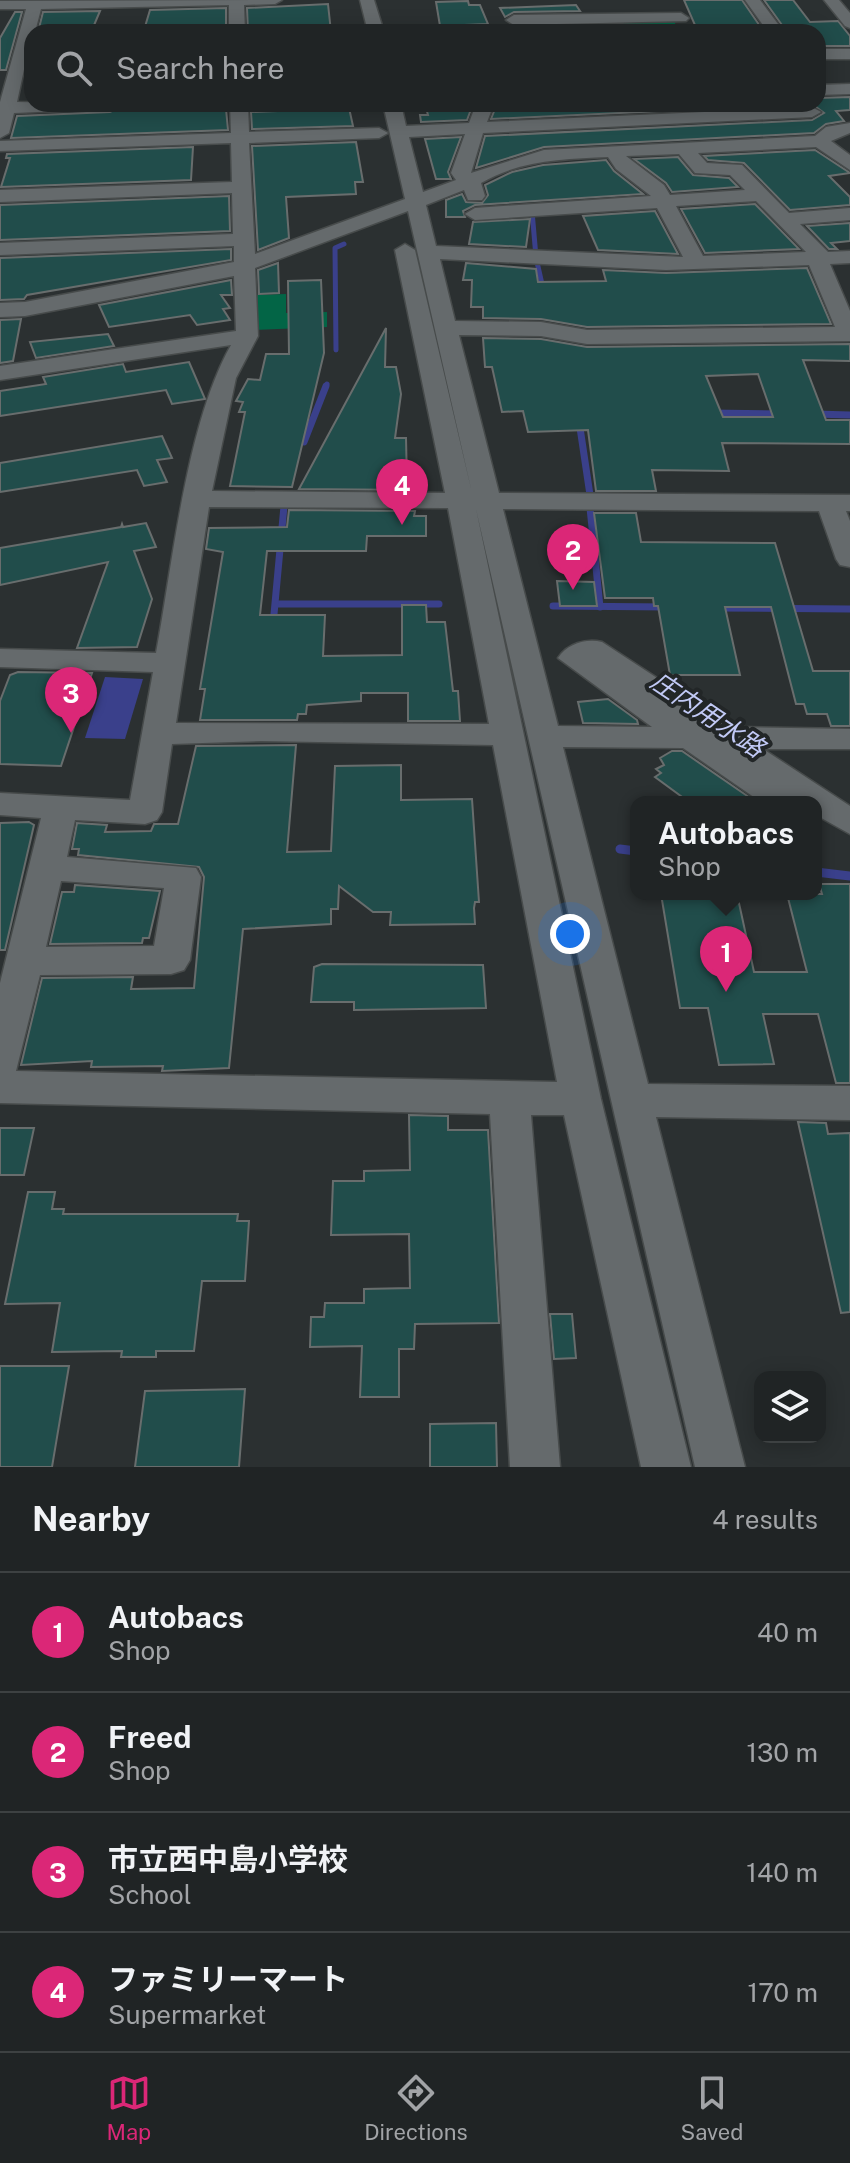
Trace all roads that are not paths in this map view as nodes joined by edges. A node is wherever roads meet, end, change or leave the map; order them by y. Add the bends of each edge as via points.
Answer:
1 (236, 0) edge
2 (275, 0) edge
3 (367, 0) edge
4 (520, 0) edge
5 (673, 0) edge
6 (752, 0) edge
7 (831, 0) edge
8 (34, 3) edge
9 (0, 5) edge
10 (506, 21) edge
11 (850, 23) edge
12 (28, 24) edge
13 (237, 24) edge
14 (374, 24) edge
15 (562, 24) edge
16 (684, 24) edge
17 (770, 24) edge
18 (23, 39) edge
19 (826, 54) edge
20 (850, 54) edge
21 (16, 74) edge
22 (850, 89) edge
23 (826, 90) edge
24 (24, 107) edge
25 (7, 108) junction
26 (239, 112) edge
27 (480, 112) edge
28 (545, 112) edge
29 (752, 112) edge
30 (814, 112) edge
31 (386, 118) edge
32 (551, 126) junction
33 (469, 130) junction
34 (0, 133) edge
35 (834, 134) edge
36 (240, 138) junction
37 (0, 146) edge
38 (683, 147) junction
39 (612, 150) junction
40 (850, 164) edge
41 (462, 185) junction
42 (242, 187) junction
43 (759, 195) junction
44 (0, 196) edge
45 (664, 201) junction
46 (406, 205) junction
47 (475, 214) junction
48 (850, 214) edge
49 (782, 219) junction
50 (0, 249) edge
51 (244, 252) junction
52 (441, 253) junction
53 (850, 257) edge
54 (820, 259) junction
55 (697, 264) junction
56 (0, 310) edge
57 (446, 328) junction
58 (849, 334) edge
59 (247, 336) junction
60 (0, 373) edge
61 (197, 499) junction
62 (474, 500) junction
63 (840, 503) edge
64 (850, 559) edge
65 (0, 658) edge
66 (170, 663) junction
67 (158, 734) junction
68 (506, 735) junction
69 (545, 736) junction
70 (710, 738) junction
71 (850, 739) edge
72 (778, 796) edge
73 (807, 796) edge
74 (0, 804) edge
75 (822, 805) edge
76 (61, 807) junction
77 (850, 822) edge
78 (822, 828) edge
79 (850, 848) edge
80 (47, 868) junction
81 (24, 961) junction
82 (0, 1063) edge
83 (0, 1087) edge
84 (509, 1098) junction
85 (581, 1099) junction
86 (632, 1100) junction
87 (850, 1103) edge
88 (535, 1467) edge
89 (666, 1467) edge
90 (720, 1467) edge

1 - 2 street
1 - 8 street
1 - 13 street
3 - 14 street
4 - 10 street
5 - 16 street
6 - 17 street
7 - 11 street
8 - 9 street
8 - 12 street
10 - 15 street
18 - 21 street
19 - 20 street
21 - 25 street
22 - 23 street
24 - 25 street
25 - 34 street
26 - 36 street
27 - 33 street
28 - 32 street
29 - 32 street
30 - 35 street
31 - 33 street
31 - 36 street
31 - 46 street
32 - 33 street
33 - 41 street
35 - 38 street
35 - 40 street
36 - 37 street
36 - 42 street
38 - 39 street
38 - 43 street via 702,169 735,169
39 - 41 street via 544,155 488,171
39 - 45 street
41 - 46 street
41 - 47 street via 475,194
42 - 44 street
42 - 51 street
43 - 45 street
43 - 49 street
45 - 47 street
45 - 55 street
46 - 51 street
46 - 52 street
46 - 62 street
47 - 52 street
48 - 49 street
49 - 54 street
50 - 51 street
51 - 56 street via 208,276
51 - 59 street
52 - 55 street
52 - 57 street
53 - 54 street
54 - 55 street
54 - 58 street
57 - 58 street via 541,329 587,337
57 - 62 street
59 - 60 street
59 - 61 street via 224,378
61 - 62 street
61 - 66 street
62 - 63 street
62 - 68 street
62 - 69 street
63 - 64 street
65 - 66 street
66 - 67 street
67 - 68 street
67 - 76 street via 145,812
68 - 85 street
69 - 70 street
69 - 86 street
70 - 71 street
70 - 72 street
70 - 73 street
74 - 76 street
75 - 77 street
76 - 80 street
78 - 79 street
80 - 81 street
80 - 81 street via 183,877 171,960
81 - 82 street
83 - 84 street
84 - 85 street
84 - 88 street
85 - 89 street
86 - 87 street
86 - 90 street

